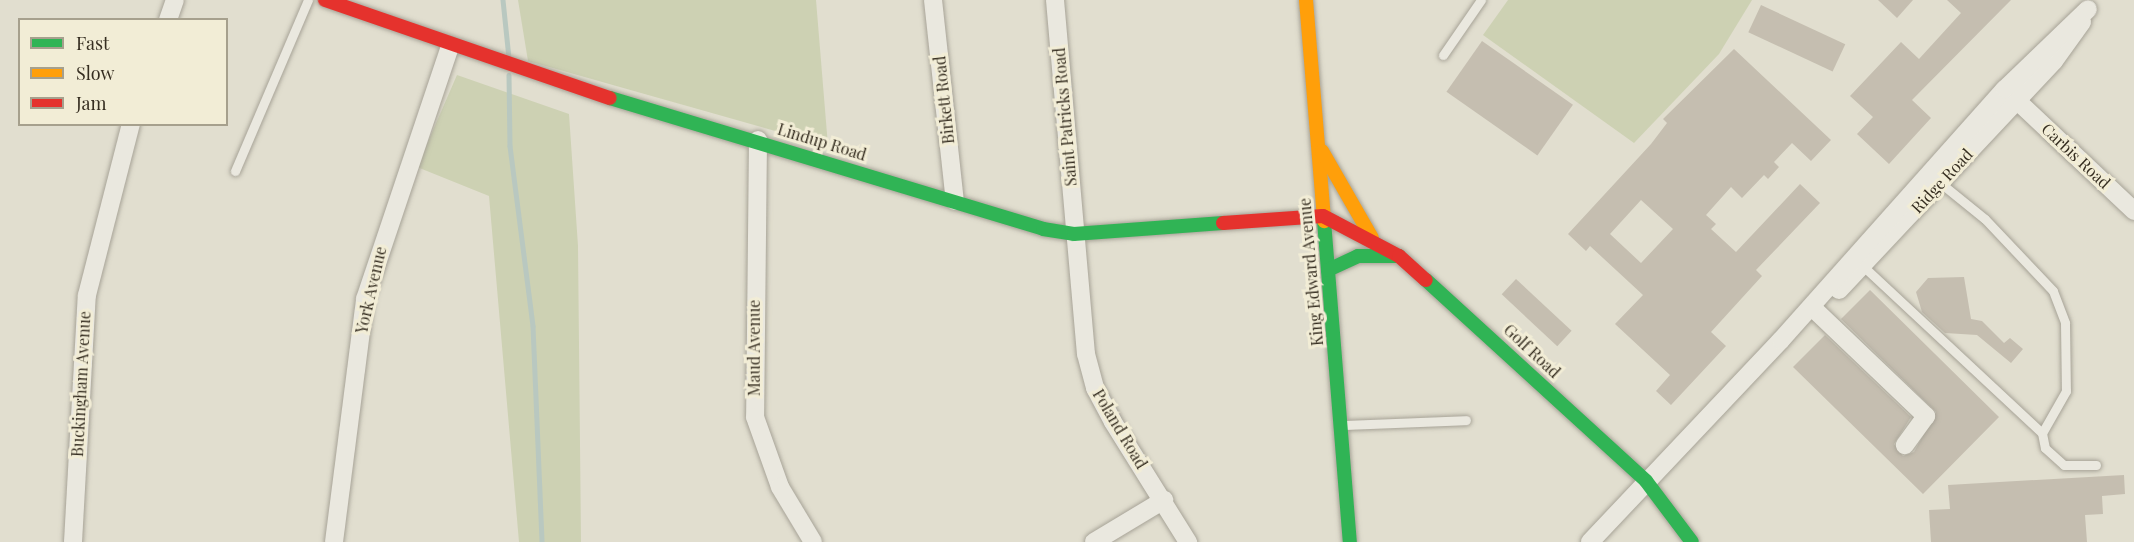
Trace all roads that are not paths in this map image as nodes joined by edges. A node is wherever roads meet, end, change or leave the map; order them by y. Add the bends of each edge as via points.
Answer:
1 (175, 0) edge
2 (308, 0) edge
3 (324, 0) edge
4 (933, 0) edge
5 (1055, 0) edge
6 (1306, 0) edge
7 (1481, 0) edge
8 (2092, 5) edge
9 (169, 18) edge
10 (450, 48) junction
11 (1443, 55) dead end
12 (2011, 95) junction
13 (131, 126) edge
14 (758, 140) junction
15 (1317, 140) junction
16 (235, 171) dead end
17 (1935, 178) junction
18 (955, 201) junction
19 (2134, 211) edge
20 (1323, 216) junction
21 (1074, 234) junction
22 (1372, 238) junction
23 (1399, 256) junction
24 (1863, 267) junction
25 (1328, 270) junction
26 (1816, 312) junction
27 (1781, 340) junction
28 (1467, 420) dead end
29 (1340, 425) junction
30 (2042, 433) junction
31 (1905, 445) dead end
32 (2096, 465) dead end
33 (1646, 481) junction
34 (1164, 500) junction
35 (73, 542) edge
36 (334, 542) edge
37 (813, 542) edge
38 (1094, 542) edge
39 (1188, 542) edge
40 (1350, 542) edge
41 (1590, 542) edge
42 (1692, 542) edge

1 - 9 street
2 - 16 lane
3 - 10 street, Lindup Road
4 - 18 street, Birkett Road
5 - 21 street, Saint Patricks Road
6 - 15 street, King Edward Avenue
7 - 11 lane
8 - 12 street, Ridge Road via 2054,61
10 - 14 street, Lindup Road
10 - 36 street, York Avenue via 365,299
12 - 17 street, Ridge Road
12 - 19 street, Carbis Road
13 - 35 street, Buckingham Avenue via 84,314
14 - 18 street, Lindup Road
14 - 37 street, Maud Avenue via 754,417 780,487
15 - 20 street, King Edward Avenue
15 - 22 street
17 - 24 street, Ridge Road
17 - 27 street, Ridge Road
17 - 30 lane via 2036,269 2060,306 2066,391
18 - 21 street, Lindup Road via 1043,229
20 - 21 street, Lindup Road
20 - 22 street, Golf Road
20 - 25 street, King Edward Avenue
21 - 34 street, Poland Road via 1086,354 1095,388
22 - 23 street, Golf Road
23 - 25 street via 1358,255
23 - 33 street, Golf Road
24 - 26 street, Ridge Road
24 - 30 lane
25 - 29 street, King Edward Avenue
26 - 27 street, Ridge Road
26 - 31 street via 1926,416
27 - 33 street, Ridge Road
28 - 29 lane
29 - 40 street, King Edward Avenue
30 - 32 lane via 2051,459 2075,468
33 - 41 street, Ridge Road
33 - 42 street, Golf Road
34 - 38 street
34 - 39 street, Poland Road

